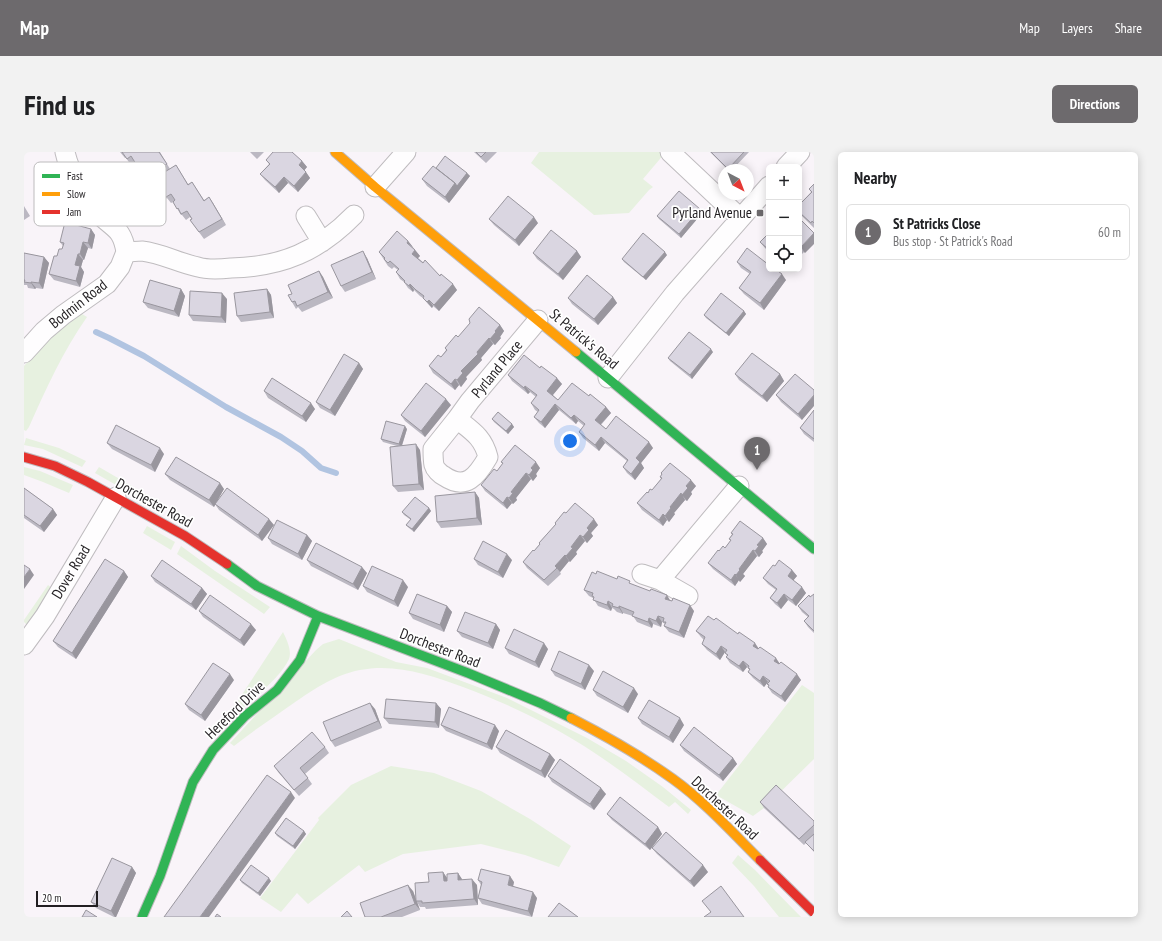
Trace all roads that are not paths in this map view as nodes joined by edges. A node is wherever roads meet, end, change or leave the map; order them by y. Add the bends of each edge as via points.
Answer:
1 (65, 152) edge
2 (335, 152) edge
3 (406, 152) edge
4 (670, 152) edge
5 (800, 152) edge
6 (69, 162) edge
7 (789, 164) edge
8 (375, 187) junction
9 (766, 189) edge
10 (354, 215) dead end
11 (306, 216) dead end
12 (740, 218) junction
13 (113, 226) edge
14 (322, 242) junction
15 (126, 252) junction
16 (538, 320) junction
17 (24, 353) edge
18 (608, 378) junction
19 (457, 419) dead end
20 (24, 457) edge
21 (739, 486) junction
22 (116, 497) junction
23 (814, 549) edge
24 (642, 574) dead end
25 (660, 580) junction
26 (688, 596) dead end
27 (318, 616) junction
28 (24, 646) edge
29 (814, 913) edge
30 (142, 917) edge

1 - 6 street
2 - 8 street, St Patrick's Road
3 - 8 street
4 - 12 street
5 - 7 street
8 - 16 street, St Patrick's Road
9 - 12 street
10 - 14 street
11 - 14 street
12 - 18 street via 675,293
13 - 15 street via 124,240
14 - 15 street via 294,257 252,268 199,267 142,251
15 - 17 street, Bodmin Road via 120,267 107,284 49,327
16 - 18 street, St Patrick's Road
16 - 19 street, Pyrland Place
18 - 21 street, St Patrick's Road
20 - 22 street, Dorchester Road via 55,466
21 - 23 street, St Patrick's Road
21 - 25 street
22 - 27 street, Dorchester Road via 185,536 257,586
22 - 28 street, Dover Road via 45,616
24 - 25 street
25 - 26 street
27 - 29 street, Dorchester Road via 540,703 610,738 673,779 702,803
27 - 30 street, Hereford Drive via 300,660 277,690 245,716 213,750 193,782 160,876

